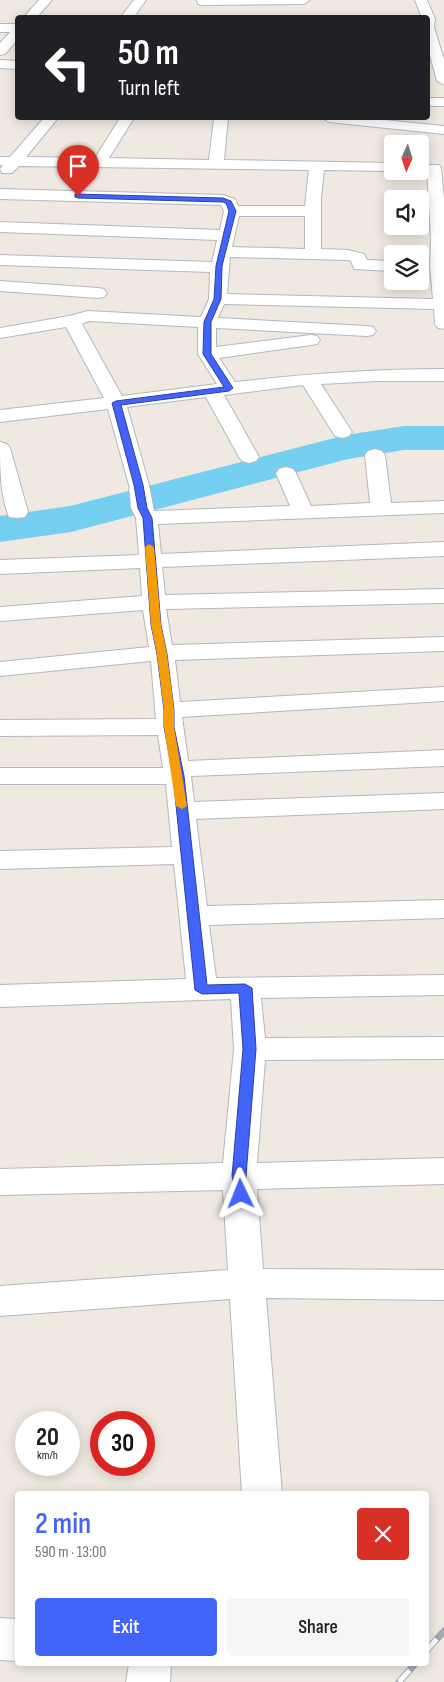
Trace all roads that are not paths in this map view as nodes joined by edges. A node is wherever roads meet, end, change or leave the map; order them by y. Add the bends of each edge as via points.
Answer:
1 (46, 0) edge
2 (140, 0) edge
3 (304, 0) edge
4 (421, 0) edge
5 (201, 4) edge
6 (32, 15) edge
7 (128, 15) edge
8 (425, 15) edge
9 (444, 19) edge
10 (430, 23) edge
11 (0, 28) edge
12 (430, 28) edge
13 (15, 29) edge
14 (15, 33) edge
15 (438, 42) edge
16 (0, 52) edge
17 (0, 64) edge
18 (15, 65) edge
19 (443, 74) edge
20 (430, 102) edge
21 (444, 102) edge
22 (49, 120) edge
23 (126, 120) edge
24 (221, 120) edge
25 (348, 120) edge
26 (444, 130) edge
27 (7, 161) edge
28 (100, 161) junction
29 (216, 164) junction
30 (318, 166) junction
31 (384, 167) edge
32 (433, 168) edge
33 (0, 177) edge
34 (0, 194) edge
35 (232, 211) junction
36 (312, 211) junction
37 (0, 227) edge
38 (228, 235) junction
39 (313, 255) junction
40 (221, 259) junction
41 (0, 260) edge
42 (109, 265) junction
43 (384, 266) edge
44 (429, 266) edge
45 (438, 266) junction
46 (0, 286) edge
47 (98, 293) junction
48 (218, 299) junction
49 (442, 304) junction
50 (80, 319) junction
51 (207, 322) junction
52 (444, 324) edge
53 (0, 332) edge
54 (207, 354) junction
55 (444, 374) edge
56 (308, 379) junction
57 (221, 389) junction
58 (116, 403) junction
59 (0, 416) edge
60 (342, 432) dead end
61 (0, 448) edge
62 (375, 455) dead end
63 (249, 458) dead end
64 (286, 473) dead end
65 (444, 507) edge
66 (381, 509) junction
67 (17, 512) dead end
68 (303, 512) junction
69 (145, 513) junction
70 (444, 549) edge
71 (150, 561) junction
72 (0, 567) edge
73 (444, 596) edge
74 (154, 602) junction
75 (0, 614) edge
76 (444, 644) edge
77 (162, 654) junction
78 (0, 669) edge
79 (444, 694) edge
80 (169, 718) junction
81 (0, 728) edge
82 (444, 758) edge
83 (178, 773) junction
84 (0, 776) edge
85 (444, 800) edge
86 (182, 811) junction
87 (187, 855) junction
88 (0, 860) edge
89 (444, 909) edge
90 (194, 916) junction
91 (444, 985) edge
92 (245, 988) junction
93 (202, 990) junction
94 (0, 996) edge
95 (444, 1048) edge
96 (250, 1049) junction
97 (444, 1171) edge
98 (239, 1176) junction
99 (0, 1182) edge
100 (248, 1283) junction
101 (444, 1285) edge
102 (0, 1301) edge
103 (262, 1491) edge
104 (0, 1639) edge
105 (15, 1640) edge
106 (150, 1666) edge
107 (148, 1682) edge

1 - 6 street
2 - 7 street
3 - 5 street
4 - 8 street
9 - 10 street
11 - 13 street
12 - 15 street
14 - 16 street
15 - 19 street
17 - 18 street
20 - 21 street
22 - 27 street
23 - 28 street
24 - 29 street
25 - 26 street
27 - 28 street
27 - 33 street
28 - 29 street
29 - 30 street
30 - 31 street
30 - 36 street
32 - 45 street
34 - 35 street via 223,200 229,202
35 - 36 street
35 - 38 street
36 - 39 street
37 - 38 street
38 - 40 street
39 - 40 street
39 - 43 street via 356,256 360,265
40 - 42 street
40 - 48 street
41 - 42 street
42 - 47 street
44 - 45 street
45 - 49 street
46 - 47 street
47 - 50 street
48 - 49 street
48 - 51 street
49 - 52 street
50 - 51 street
50 - 53 street
50 - 58 street
51 - 54 street
51 - 54 street via 367,331
54 - 57 street
55 - 56 street
56 - 57 street
56 - 60 street
57 - 58 street
57 - 63 street
58 - 59 street
58 - 69 street
61 - 67 street
62 - 66 street
64 - 68 street
65 - 66 street
66 - 68 street
68 - 69 street
69 - 71 street
70 - 71 street
71 - 72 street
71 - 74 street
73 - 74 street
74 - 75 street
74 - 77 street
76 - 77 street
77 - 78 street
77 - 80 street
79 - 80 street
80 - 81 street
80 - 83 street
82 - 83 street
83 - 84 street
83 - 86 street
85 - 86 street
86 - 87 street
87 - 88 street
87 - 90 street
89 - 90 street
90 - 93 street
91 - 92 street
92 - 93 street
92 - 96 street
93 - 94 street
95 - 96 street
96 - 98 street
97 - 98 street
98 - 99 street
98 - 100 street
100 - 101 street
100 - 102 street
100 - 103 street
104 - 105 street
106 - 107 street

